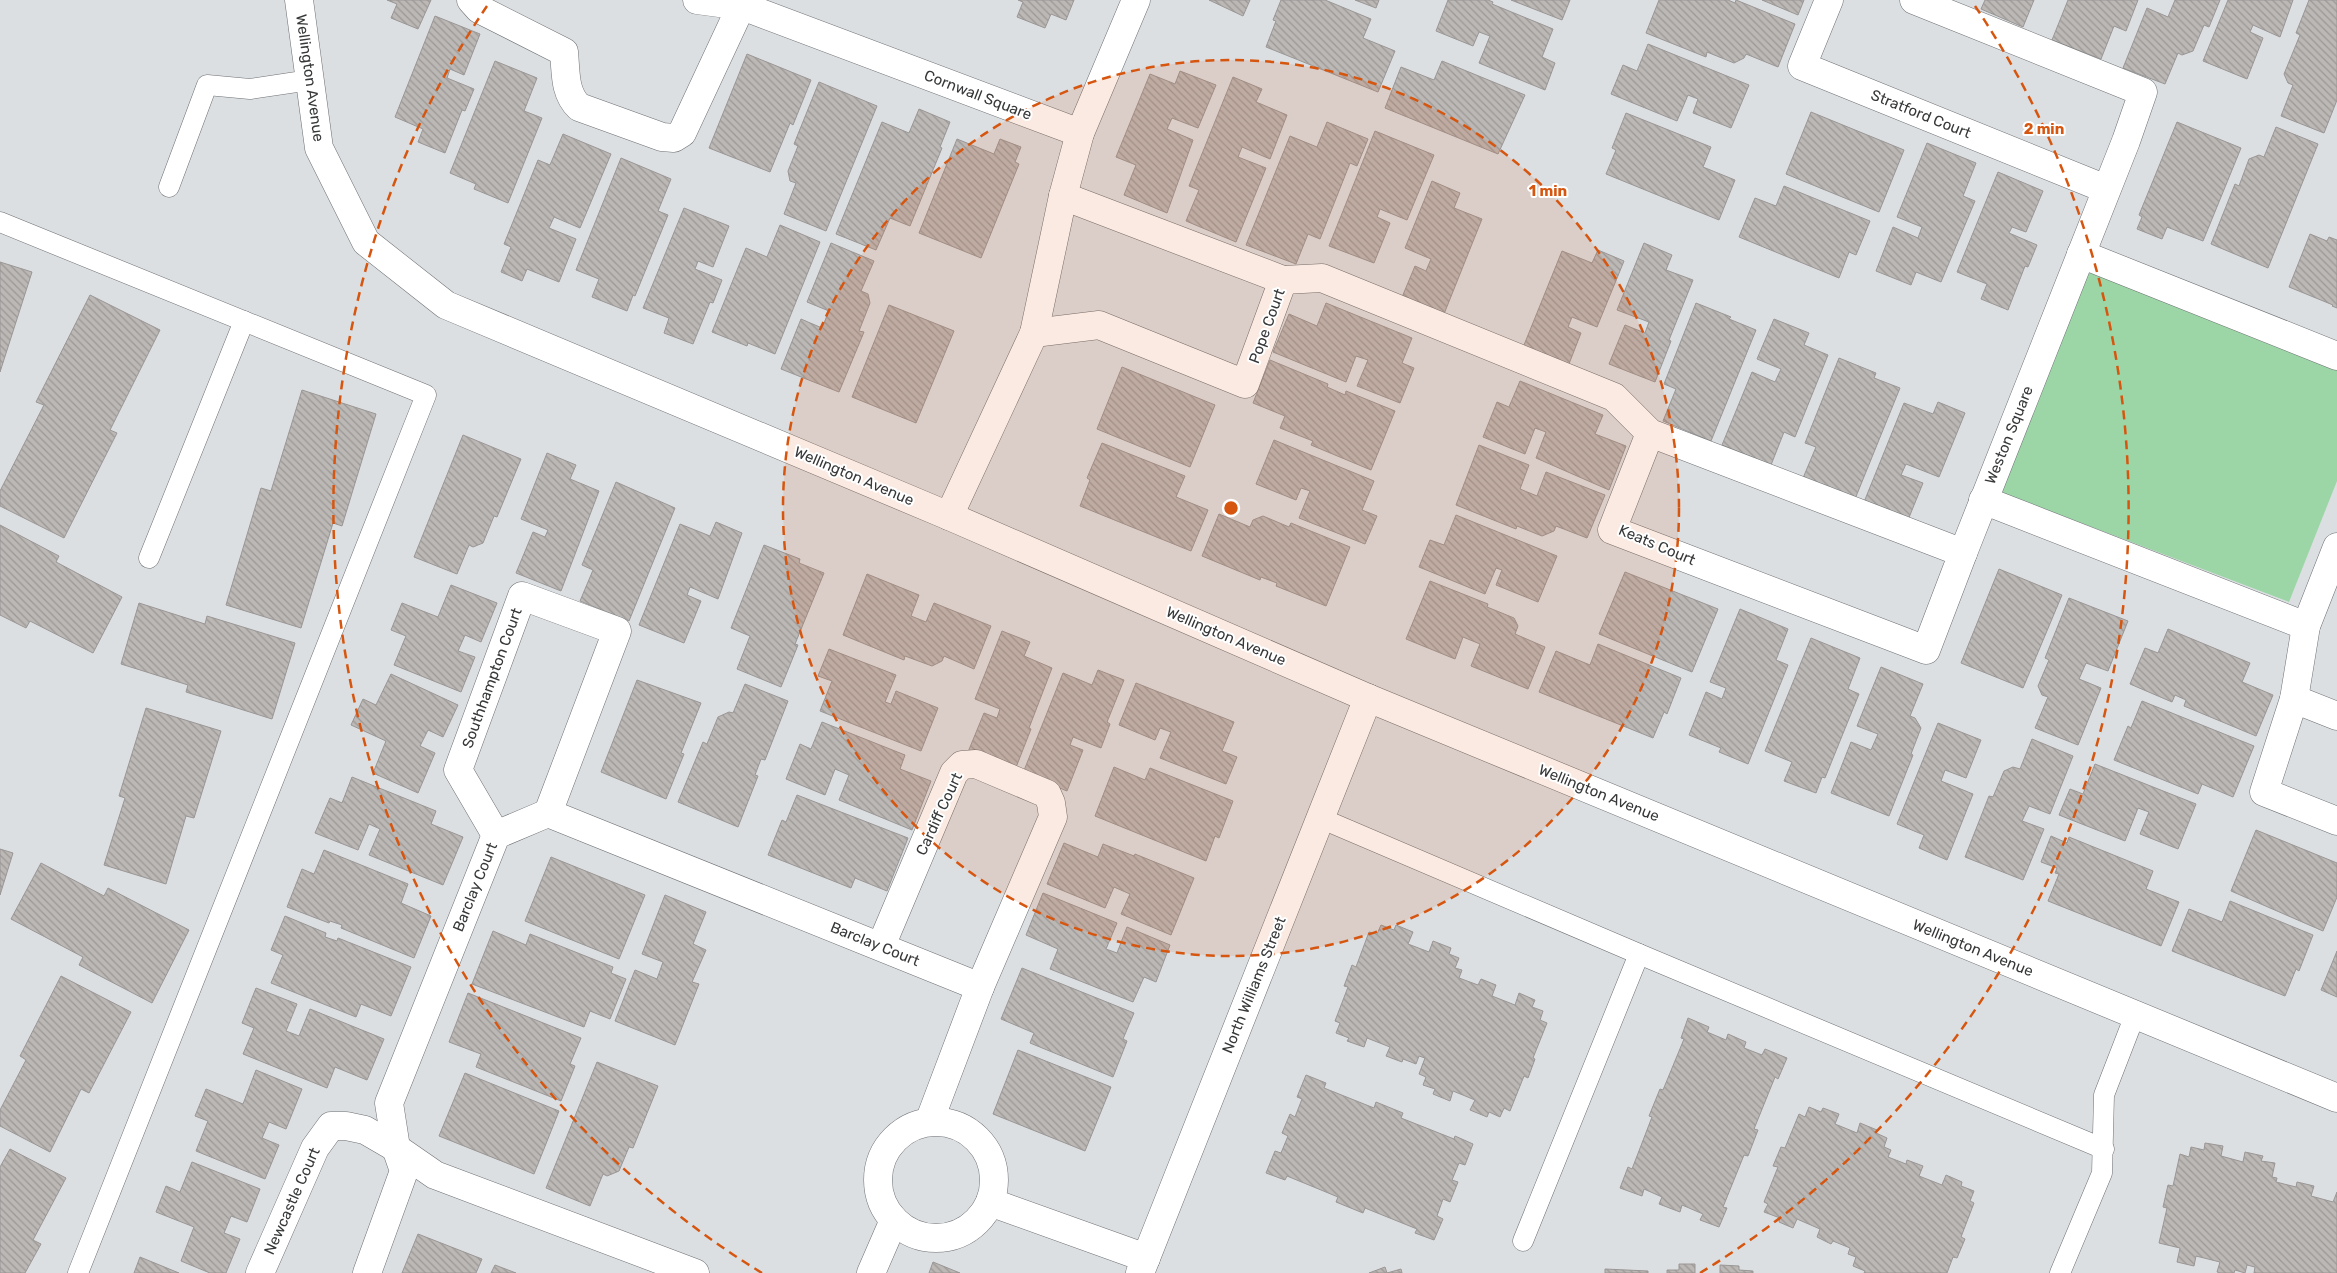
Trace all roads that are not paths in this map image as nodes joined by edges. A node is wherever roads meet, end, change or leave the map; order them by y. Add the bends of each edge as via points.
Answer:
1 (299, 0) edge
2 (471, 0) edge
3 (697, 0) edge
4 (1136, 0) edge
5 (1829, 0) edge
6 (1914, 0) edge
7 (743, 3) edge
8 (310, 80) junction
9 (1080, 133) junction
10 (169, 187) dead end
11 (2106, 189) junction
12 (1062, 196) junction
13 (0, 222) edge
14 (2081, 254) junction
15 (1283, 280) junction
16 (244, 321) junction
17 (1034, 333) junction
18 (2337, 356) edge
19 (1650, 433) junction
20 (1983, 500) junction
21 (949, 516) junction
22 (2337, 547) edge
23 (1963, 553) junction
24 (149, 558) dead end
25 (2306, 626) junction
26 (1368, 698) junction
27 (2294, 699) junction
28 (2337, 716) edge
29 (548, 813) junction
30 (1320, 818) junction
31 (2337, 821) edge
32 (496, 835) junction
33 (881, 946) junction
34 (1639, 954) junction
35 (980, 987) junction
36 (2135, 1015) junction
37 (2337, 1098) edge
38 (929, 1122) junction
39 (396, 1148) junction
40 (2104, 1149) junction
41 (990, 1202) junction
42 (894, 1220) junction
43 (1523, 1241) dead end
44 (1143, 1266) edge
45 (78, 1273) edge
46 (260, 1273) edge
47 (367, 1273) edge
48 (695, 1273) edge
49 (871, 1273) edge
50 (2060, 1273) edge

1 - 8 street, Wellington Avenue
2 - 7 street via 479,8 564,52 567,91 579,107 662,138 674,138 682,133
3 - 7 street, Cornwall Square
4 - 9 street
5 - 11 street, Stratford Court via 1802,66
6 - 11 street via 2143,92
7 - 9 street, Cornwall Square
8 - 10 lane via 250,89 207,85
8 - 21 street, Wellington Avenue via 319,148 366,242 446,305
9 - 12 street
11 - 14 street
12 - 15 street, Pope Court
12 - 17 street
13 - 16 lane
14 - 18 street
14 - 20 street, Weston Square
15 - 17 street, Pope Court via 1245,384 1099,325
15 - 19 street via 1322,278 1614,397
16 - 24 lane
16 - 45 lane via 426,395
17 - 21 street
19 - 23 street
19 - 23 street, Keats Court via 1612,530 1640,541 1926,650
20 - 23 street, Keats Court
20 - 25 street, Weston Square
21 - 26 street, Wellington Avenue
22 - 25 street
25 - 27 street
26 - 30 street, North Williams Street
26 - 36 street, Wellington Avenue
27 - 28 street
27 - 31 street via 2264,792
29 - 32 street, Barclay Court
29 - 32 street, Southhampton Court via 617,632 522,596 458,770
29 - 33 street, Barclay Court
30 - 34 lane
30 - 44 street, North Williams Street
32 - 39 street, Barclay Court via 390,1103
33 - 35 street, Barclay Court
33 - 35 street, Cardiff Court via 954,773 962,765 976,764 1046,794 1051,803 1052,817
34 - 40 lane
34 - 43 lane
35 - 38 street
36 - 37 street, Wellington Avenue
36 - 40 lane via 2104,1095
38 - 41 street via 954,1124 971,1133 984,1147 993,1164 995,1183
38 - 42 street via 916,1124 899,1134 879,1166 878,1185 883,1204
39 - 46 street, Newcastle Court via 365,1130 331,1126 315,1148
39 - 47 street via 404,1171
39 - 48 street via 435,1175
40 - 50 lane via 2102,1173
41 - 42 street via 980,1218 966,1230 947,1237 928,1237 910,1232
41 - 44 street
42 - 49 street

